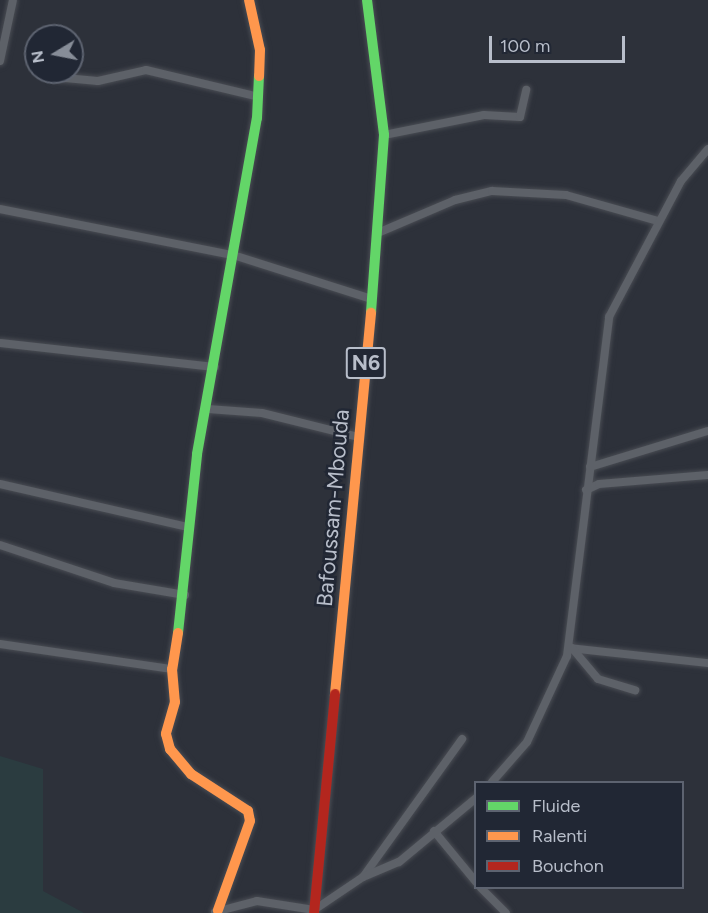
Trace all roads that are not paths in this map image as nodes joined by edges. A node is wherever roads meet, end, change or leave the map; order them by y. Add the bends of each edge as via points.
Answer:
1 (14, 0) edge
2 (249, 0) edge
3 (367, 0) edge
4 (0, 61) edge
5 (84, 80) edge
6 (526, 90) dead end
7 (260, 97) junction
8 (384, 135) junction
9 (708, 149) edge
10 (0, 209) edge
11 (658, 221) junction
12 (379, 233) junction
13 (233, 255) junction
14 (372, 299) junction
15 (0, 343) edge
16 (215, 367) junction
17 (208, 409) junction
18 (708, 430) edge
19 (359, 437) junction
20 (590, 466) junction
21 (708, 475) edge
22 (0, 484) edge
23 (586, 490) junction
24 (187, 527) junction
25 (0, 545) edge
26 (184, 595) junction
27 (0, 644) edge
28 (570, 648) junction
29 (708, 663) edge
30 (172, 669) junction
31 (635, 690) dead end
32 (462, 739) dead end
33 (494, 781) edge
34 (474, 800) edge
35 (434, 831) junction
36 (363, 877) junction
37 (474, 880) edge
38 (482, 889) edge
39 (216, 911) edge
40 (314, 912) edge
41 (506, 913) edge

1 - 4 street
2 - 7 main road via 260,50
3 - 8 main road, Bafoussam-Mbouda / N6
5 - 7 street via 98,81 146,70
6 - 8 street via 520,117 484,115
7 - 13 main road
8 - 12 main road, Bafoussam-Mbouda / N6
9 - 11 street
10 - 13 street
11 - 12 street via 566,195 492,191 455,200
11 - 20 street via 607,325
12 - 14 main road, Bafoussam-Mbouda / N6
13 - 14 street
13 - 16 main road via 218,320
14 - 19 main road, Bafoussam-Mbouda / N6
15 - 16 street
16 - 17 main road
17 - 19 street via 262,413
17 - 24 main road
18 - 20 street
19 - 40 main road, Bafoussam-Mbouda / N6
20 - 23 street
21 - 23 street
22 - 24 street
23 - 28 street
24 - 26 main road
25 - 26 street via 114,583
26 - 30 main road
27 - 30 street
28 - 29 street
28 - 31 street via 598,678
28 - 33 street via 527,742
30 - 39 main road via 175,702 166,734 170,749 191,774 248,811 250,821
32 - 36 street
34 - 35 street
35 - 36 street via 399,862
35 - 37 street
36 - 40 street
38 - 41 street
39 - 40 street via 256,901

